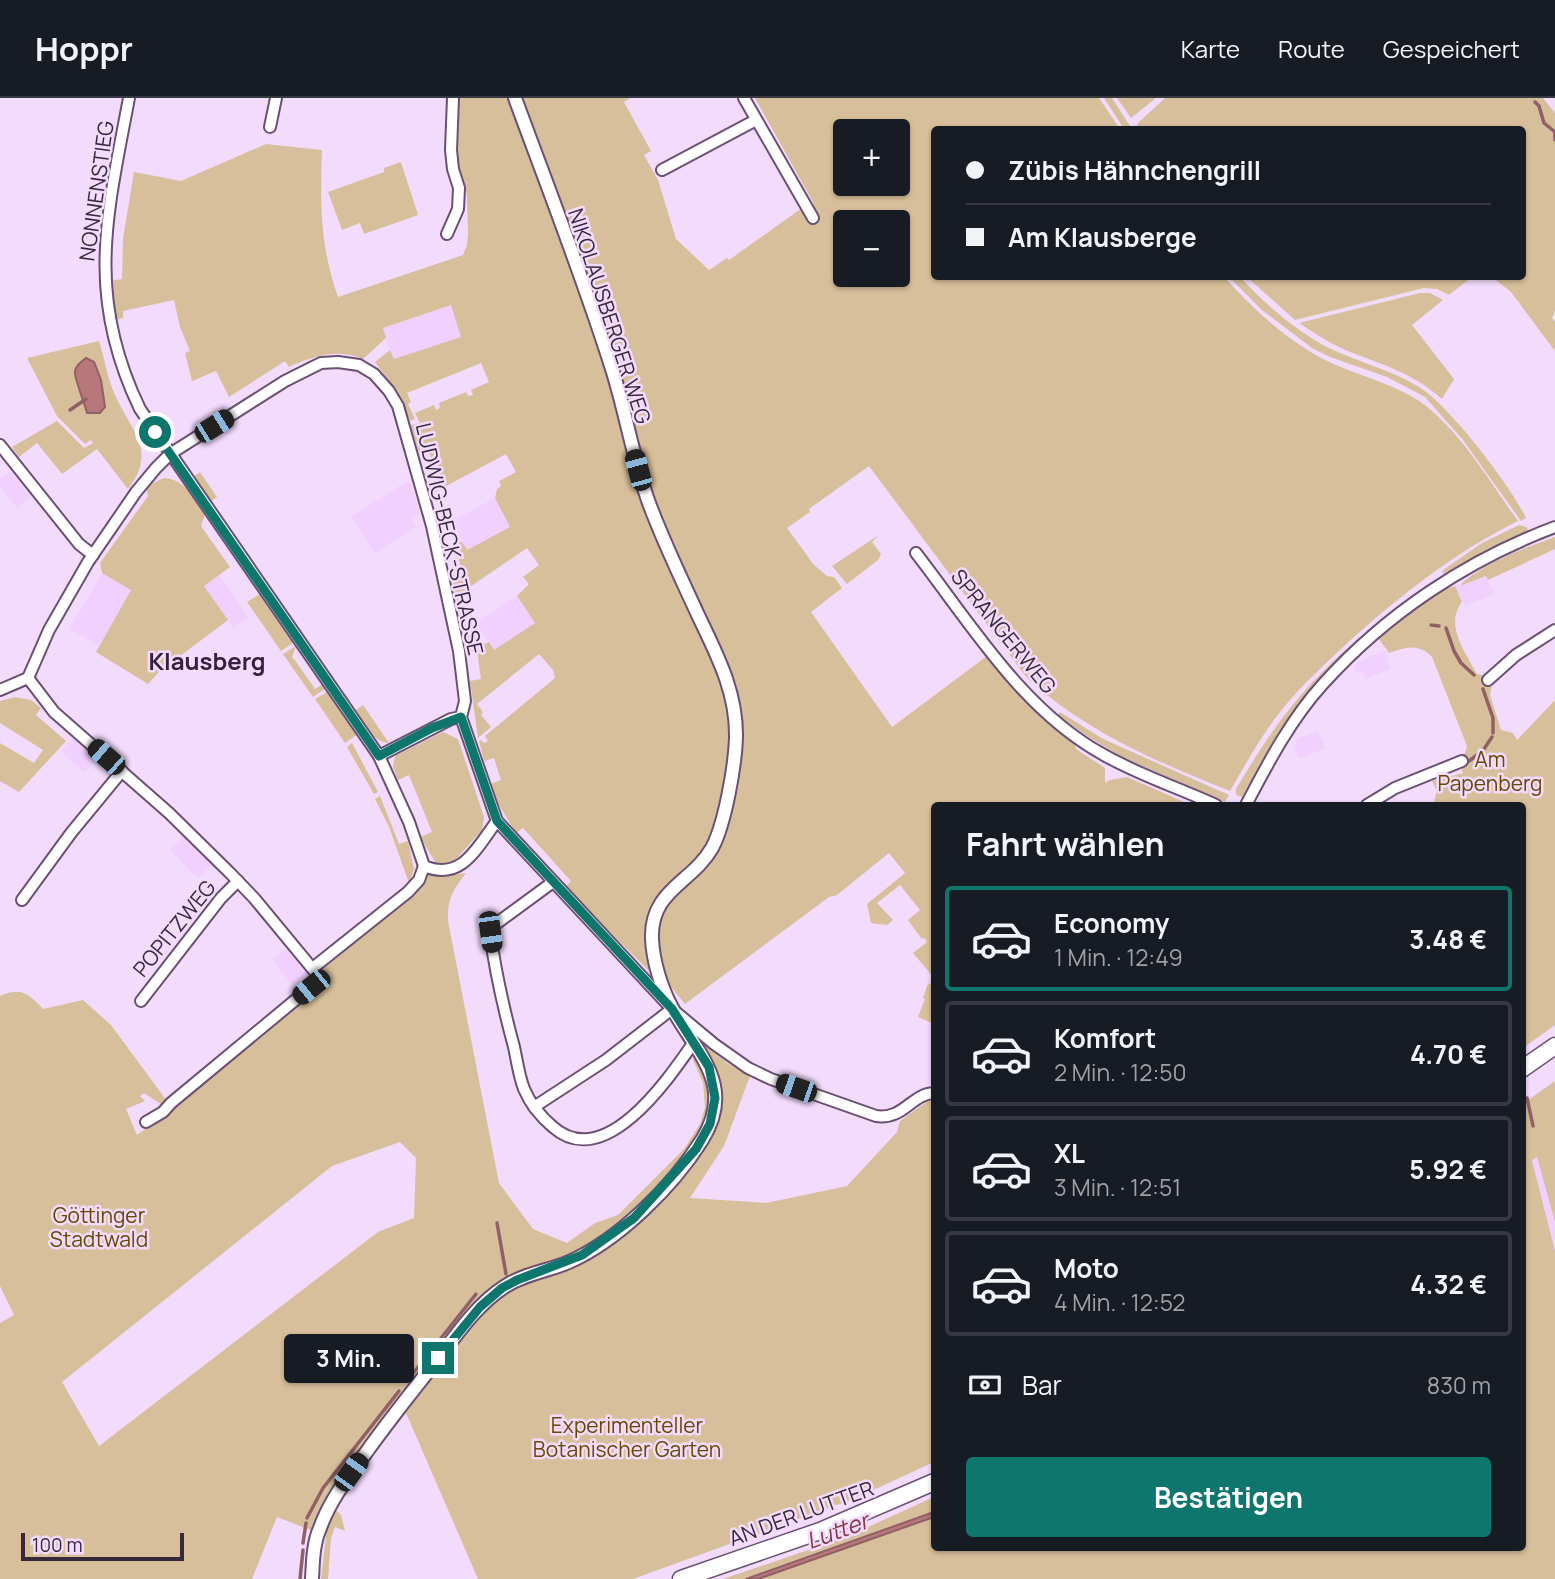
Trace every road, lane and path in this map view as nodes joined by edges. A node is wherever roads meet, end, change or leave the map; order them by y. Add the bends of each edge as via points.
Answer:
1 (129, 98) edge
2 (276, 98) edge
3 (453, 98) edge
4 (515, 98) edge
5 (744, 98) edge
6 (756, 120) junction
7 (270, 127) dead end
8 (662, 170) dead end
9 (813, 218) dead end
10 (447, 234) dead end
11 (0, 445) edge
12 (170, 454) junction
13 (1555, 527) edge
14 (916, 553) dead end
15 (93, 555) junction
16 (1555, 630) edge
17 (28, 678) junction
18 (1488, 680) dead end
19 (0, 690) edge
20 (461, 717) junction
21 (379, 756) junction
22 (1462, 761) dead end
23 (122, 771) junction
24 (1209, 802) edge
25 (1249, 802) edge
26 (1372, 802) edge
27 (497, 821) junction
28 (425, 866) junction
29 (238, 881) junction
30 (553, 882) junction
31 (22, 900) dead end
32 (314, 967) junction
33 (141, 1001) dead end
34 (672, 1009) junction
35 (694, 1041) junction
36 (1555, 1046) edge
37 (1526, 1066) edge
38 (931, 1094) edge
39 (534, 1107) junction
40 (146, 1122) dead end
41 (931, 1483) edge
42 (312, 1579) edge
43 (681, 1579) edge

1 - 12 street, NONNENSTIEG via 109,205 104,285 127,381
2 - 7 street
3 - 10 street via 451,150 459,188 458,209
4 - 34 street, NIKOLAUSBERGER WEG via 616,382 650,506 718,656 732,700 735,750 716,839 704,860 668,894 653,926 653,950
5 - 6 street
6 - 8 street
6 - 9 street
11 - 15 street via 79,544
12 - 15 street, LUDWIG-BECK-STRASSE via 136,492
12 - 20 street, LUDWIG-BECK-STRASSE via 321,363 359,365 374,374 398,406 432,526 459,651 465,701
12 - 21 street, NONNENSTIEG
13 - 25 street via 1453,576 1378,630 1308,703
14 - 24 street, SPRANGERWEG via 1007,671 1059,724 1104,755
15 - 17 street, LUDWIG-BECK-STRASSE via 49,630
16 - 18 street
17 - 19 street
17 - 23 street via 54,712
20 - 21 street
20 - 27 street, LUDWIG-BECK-STRASSE
21 - 28 street, NONNENSTIEG
22 - 26 street
23 - 29 street
23 - 31 street
27 - 28 street via 455,870
27 - 30 street
28 - 32 street via 408,892
29 - 32 street
29 - 33 street, POPITZWEG
30 - 34 street
30 - 39 street via 490,932 524,1090
32 - 40 street via 317,980 311,987
34 - 35 street, NIKOLAUSBERGER WEG
34 - 38 street via 748,1068 876,1116 892,1116
34 - 39 street
35 - 39 street via 666,1084 600,1137 568,1137
35 - 42 street, NIKOLAUSBERGER WEG via 712,1075 715,1098 710,1124 696,1149 634,1218 604,1241 567,1262 508,1284 489,1298 336,1493 316,1539
36 - 37 main road
41 - 43 main road, AN DER LUTTER via 820,1531

